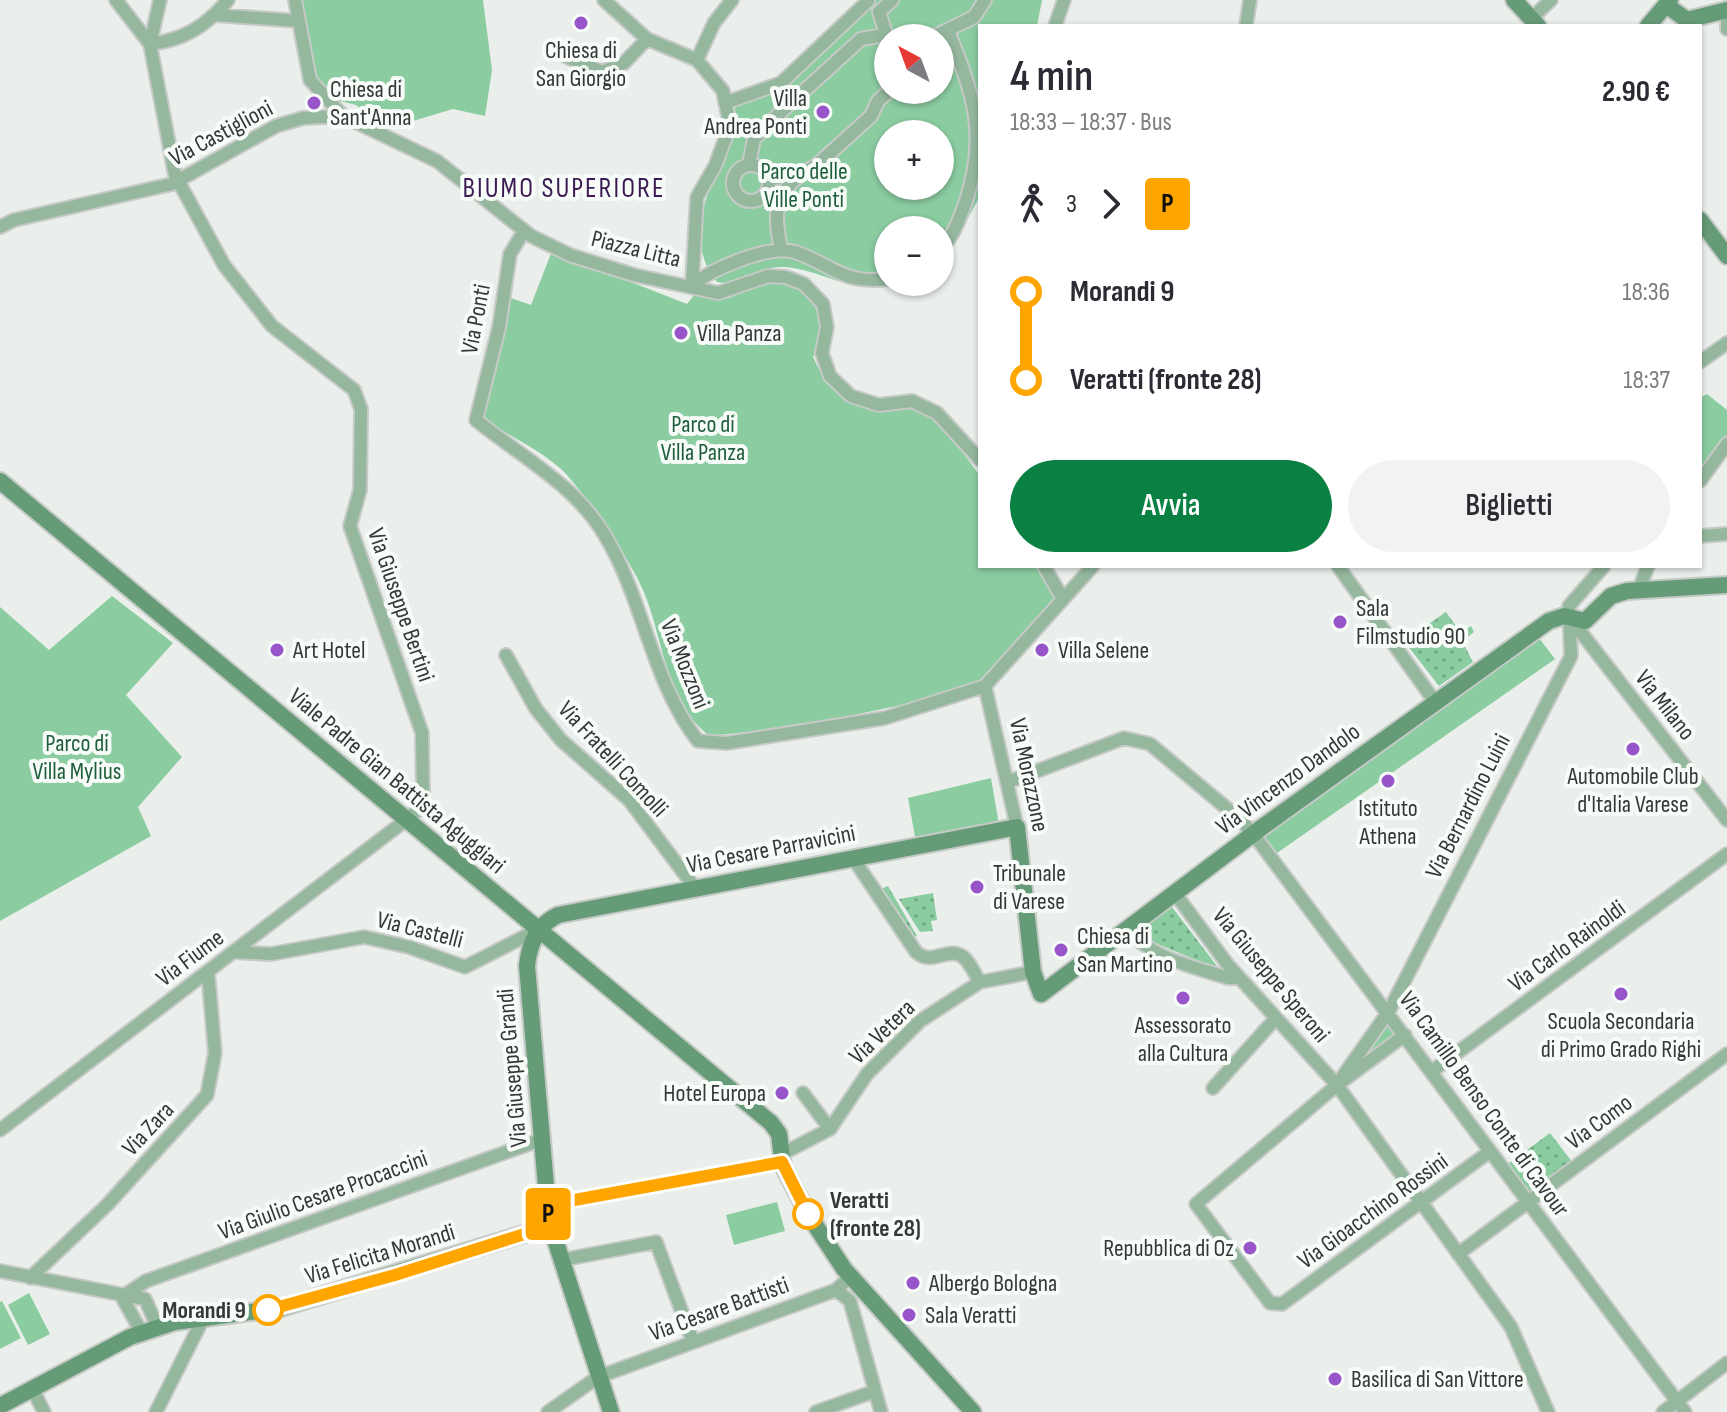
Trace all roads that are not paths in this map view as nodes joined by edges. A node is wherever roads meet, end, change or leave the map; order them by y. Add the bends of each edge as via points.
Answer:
1 (116, 0) edge
2 (160, 0) edge
3 (228, 0) edge
4 (295, 0) edge
5 (604, 0) edge
6 (892, 0) edge
7 (985, 0) edge
8 (1064, 0) edge
9 (1250, 0) edge
10 (1514, 0) edge
11 (1551, 0) edge
12 (732, 1) edge
13 (862, 2) edge
14 (1666, 2) edge
15 (1727, 10) edge
16 (216, 15) junction
17 (1727, 19) edge
18 (299, 21) junction
19 (1539, 23) edge
20 (1701, 23) edge
21 (882, 24) edge
22 (1056, 24) edge
23 (1246, 24) edge
24 (1650, 24) edge
25 (954, 28) edge
26 (1727, 29) edge
27 (874, 38) edge
28 (647, 39) junction
29 (150, 44) junction
30 (954, 46) edge
31 (567, 57) dead end
32 (697, 60) junction
33 (725, 103) junction
34 (877, 104) edge
35 (343, 116) junction
36 (749, 164) junction
37 (802, 174) junction
38 (178, 179) junction
39 (769, 179) junction
40 (1702, 223) edge
41 (0, 227) edge
42 (524, 231) junction
43 (954, 233) edge
44 (781, 250) junction
45 (570, 255) joint
46 (1727, 256) edge
47 (874, 281) edge
48 (692, 285) junction
49 (1727, 343) edge
50 (1702, 361) edge
51 (476, 420) joint
52 (1727, 444) edge
53 (978, 458) edge
54 (1702, 478) edge
55 (0, 481) edge
56 (1727, 534) edge
57 (1702, 536) edge
58 (1045, 568) edge
59 (1077, 568) edge
60 (1091, 568) edge
61 (1339, 568) edge
62 (1602, 568) edge
63 (1647, 568) edge
64 (1080, 581) junction
65 (1727, 585) edge
66 (1639, 589) junction
67 (1063, 599) junction
68 (1569, 617) junction
69 (506, 655) dead end
70 (985, 686) junction
71 (1435, 702) junction
72 (1008, 782) junction
73 (406, 820) junction
74 (1727, 820) edge
75 (1017, 827) junction
76 (1253, 834) junction
77 (1727, 854) edge
78 (853, 858) junction
79 (695, 888) junction
80 (1174, 892) junction
81 (1126, 928) junction
82 (539, 929) junction
83 (235, 952) junction
84 (208, 972) junction
85 (1033, 972) junction
86 (1240, 978) junction
87 (980, 982) junction
88 (1041, 994) joint
89 (1389, 1011) junction
90 (1276, 1018) junction
91 (1405, 1035) junction
92 (1727, 1054) edge
93 (1431, 1072) junction
94 (1337, 1085) junction
95 (1213, 1088) dead end
96 (803, 1093) dead end
97 (830, 1129) junction
98 (0, 1130) edge
99 (543, 1139) junction
100 (1489, 1152) junction
101 (781, 1158) junction
102 (1528, 1202) junction
103 (1421, 1203) junction
104 (547, 1205) junction
105 (550, 1226) junction
106 (1458, 1254) junction
107 (561, 1260) junction
108 (0, 1271) edge
109 (30, 1278) junction
110 (854, 1289) junction
111 (122, 1297) junction
112 (203, 1319) junction
113 (150, 1330) junction
114 (693, 1342) junction
115 (1727, 1363) edge
116 (598, 1377) junction
117 (33, 1390) junction
118 (875, 1391) junction
119 (0, 1406) edge
120 (1681, 1407) edge
121 (44, 1412) edge
122 (156, 1412) edge
123 (548, 1412) edge
124 (611, 1412) edge
125 (816, 1412) edge
126 (881, 1412) edge
127 (973, 1412) edge
128 (1548, 1412) edge
129 (1663, 1412) edge

1 - 29 street
2 - 29 street
3 - 16 street
4 - 18 street
5 - 28 street
6 - 21 street via 879,12
7 - 25 street via 974,17
8 - 22 street
9 - 23 street
10 - 19 street
11 - 19 street
12 - 32 street via 714,23
13 - 33 street via 781,83
14 - 20 street via 1682,19
14 - 24 street
15 - 20 street
16 - 18 street
16 - 29 street via 178,40
17 - 20 street
17 - 26 street
18 - 35 street via 310,80
27 - 36 street via 861,39 754,139
28 - 31 street via 624,63 602,72
28 - 32 street
29 - 38 street, Via Giuseppe Bertini via 170,162
30 - 43 street via 972,92 977,142 974,176
32 - 33 street via 723,91
33 - 48 street via 730,126 697,197
34 - 37 street via 871,116
35 - 38 street, Via Castiglioni via 276,126
35 - 42 street, Via Castiglioni via 437,161
36 - 39 street
36 - 39 street via 734,175 739,196 761,199
37 - 39 street
37 - 44 street via 779,196 775,212
38 - 41 street, Via Castiglioni
38 - 73 street, Via Giuseppe Bertini via 224,265 272,326 354,390 361,409 363,468 350,526 422,733 423,792 417,811
40 - 46 street
42 - 45 street, Via Castiglioni
42 - 51 street, Via Ponti via 510,254
44 - 47 street via 796,252 843,278
44 - 48 street via 708,272
45 - 48 street, Piazza Litta via 634,275
48 - 53 street, Piazza Litta via 718,293 768,276 804,284 823,304 827,327 822,353 830,376 851,396 879,405 912,401 937,413
49 - 50 street
51 - 70 street, Via Mozzoni via 535,460 602,530 633,593 672,702 698,741 727,743 885,718
52 - 54 street
55 - 73 street, Viale Padre Gian Battista Aguggiari
56 - 57 street
58 - 67 street
59 - 64 street
60 - 64 street
61 - 71 street
62 - 68 street via 1569,606
63 - 66 street
64 - 67 street
65 - 66 street
66 - 68 street, Via Vincenzo Dandolo via 1611,596 1585,621
67 - 70 street
68 - 71 street, Via Vincenzo Dandolo via 1534,630
68 - 74 street, Via Milano
68 - 89 street, Via Bernardino Luini via 1571,656
69 - 79 street, Via Fratelli Comolli via 536,709 561,740 629,800
70 - 72 street, Via Morazzone
71 - 76 street, Via Vincenzo Dandolo
72 - 75 street, Via Morazzone
72 - 76 street, Via Camillo Benso Conte di Cavour via 1124,738 1141,739
73 - 82 street, Viale Padre Gian Battista Aguggiari
73 - 83 street, Via Fiume
75 - 78 street, Via Cesare Parravicini
75 - 85 street, Via Morazzone
76 - 80 street, Via Vincenzo Dandolo
76 - 89 street, Via Camillo Benso Conte di Cavour
77 - 93 street, Via Carlo Rainoldi
78 - 79 street, Via Cesare Parravicini
78 - 87 street via 916,952 930,959 957,954
79 - 82 street, Via Cesare Parravicini via 558,915
80 - 81 street, Via Vincenzo Dandolo
80 - 86 street, Via Giuseppe Speroni
81 - 86 street via 1160,955
81 - 88 street, Via Vincenzo Dandolo
82 - 83 street, Via Castelli via 465,967 364,937 271,954
82 - 99 street, Via Giuseppe Grandi via 527,966
82 - 101 street, Viale Padre Gian Battista Aguggiari via 763,1117 779,1134
83 - 84 street, Via Fiume
84 - 98 street, Via Fiume
84 - 109 street, Via Zara via 215,1053 207,1095 107,1205
85 - 87 street
85 - 88 street, Via Morazzone
86 - 90 street, Via Giuseppe Speroni
87 - 97 street, Via Vetera via 898,1042 867,1074
89 - 91 street, Via Camillo Benso Conte di Cavour
89 - 94 street, Via Bernardino Luini
90 - 94 street, Via Giuseppe Speroni
90 - 95 street
91 - 93 street, Via Camillo Benso Conte di Cavour
91 - 94 street
92 - 102 street, Via Como
93 - 100 street, Via Camillo Benso Conte di Cavour
94 - 103 street, Via Giuseppe Speroni
94 - 103 street, Via Gioacchino Rossini via 1196,1204 1270,1303 1282,1304
96 - 97 street
97 - 101 street
99 - 104 street, Via Giuseppe Grandi
99 - 111 street, Via Giulio Cesare Procaccini via 146,1281
100 - 102 street, Via Camillo Benso Conte di Cavour
100 - 103 street, Via Gioacchino Rossini
101 - 104 street
101 - 110 street
102 - 106 street, Via Como
102 - 120 street, Via Camillo Benso Conte di Cavour
103 - 106 street, Via Giuseppe Speroni
104 - 105 street, Via Giuseppe Grandi
105 - 107 street, Via Giuseppe Grandi
105 - 112 street, Via Felicita Morandi via 281,1308
106 - 128 street, Via Giuseppe Speroni via 1511,1327
107 - 114 street via 656,1242
107 - 116 street, Via Giuseppe Grandi
108 - 109 street
109 - 111 street
110 - 114 street, Via Cesare Battisti via 836,1290
110 - 118 street
110 - 127 street
111 - 113 street via 145,1299
112 - 113 street, Via Felicita Morandi
112 - 122 street
113 - 117 street, Via Felicita Morandi
114 - 116 street, Via Cesare Battisti
115 - 120 street
116 - 123 street, Via Cesare Battisti
116 - 124 street, Via Giuseppe Grandi
117 - 119 street, Via Felicita Morandi
117 - 121 street
118 - 125 street
118 - 126 street
120 - 129 street

